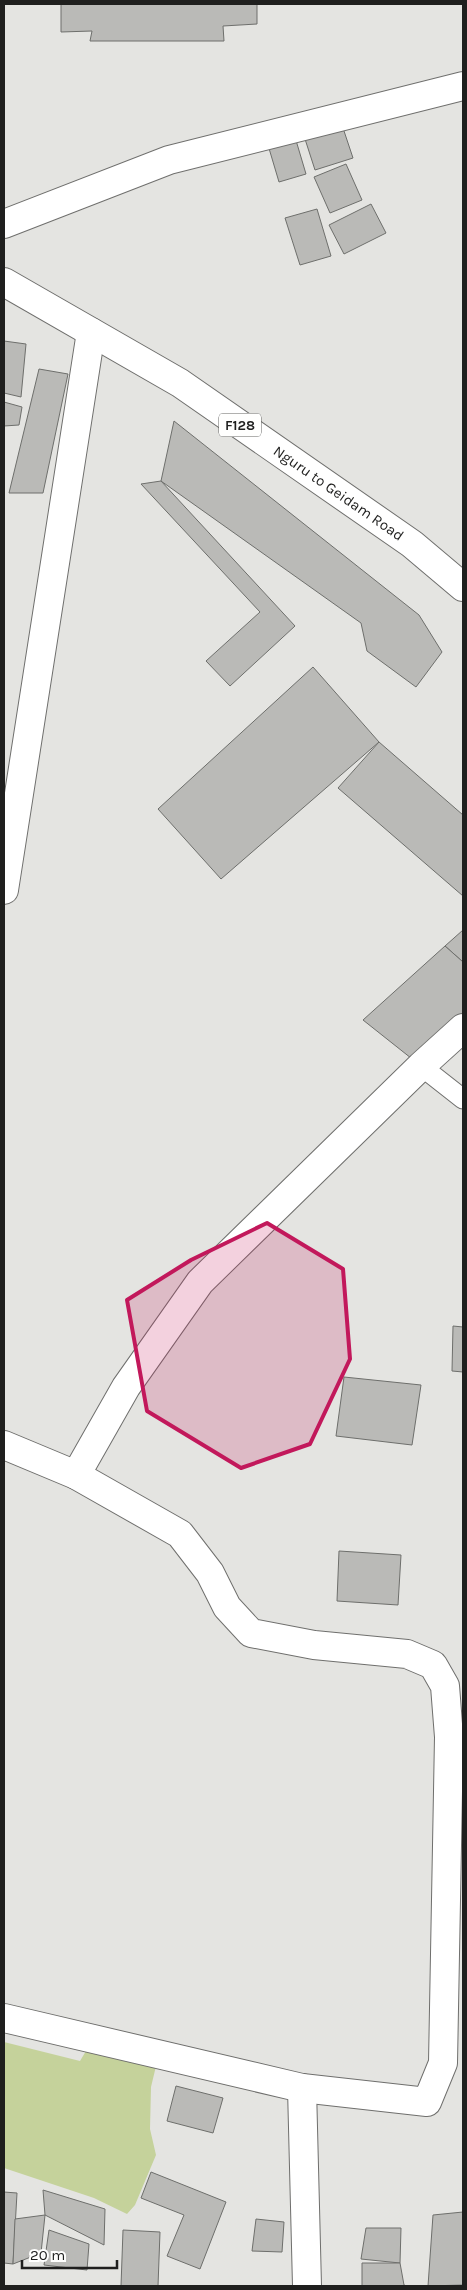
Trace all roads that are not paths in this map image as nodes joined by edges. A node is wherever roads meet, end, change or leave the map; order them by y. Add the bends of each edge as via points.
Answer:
1 (463, 86) edge
2 (4, 224) edge
3 (4, 282) edge
4 (91, 332) junction
5 (463, 587) edge
6 (14, 755) edge
7 (4, 890) edge
8 (463, 1028) edge
9 (421, 1066) junction
10 (463, 1100) edge
11 (4, 1445) edge
12 (76, 1475) junction
13 (455, 1822) edge
14 (4, 2018) edge
15 (302, 2088) junction
16 (307, 2286) edge

1 - 2 street via 169,160
3 - 4 street, Nguru to Geidam Road / F128
4 - 5 street, Nguru to Geidam Road / F128 via 180,383 412,544
4 - 6 street
6 - 7 street
8 - 9 street
9 - 10 lane
9 - 12 street via 200,1282 126,1387
11 - 12 street
12 - 13 street via 180,1534 210,1573 228,1607 251,1634 314,1645 407,1654 433,1665 445,1686
13 - 15 street via 443,2063 427,2102
14 - 15 street
15 - 16 street

